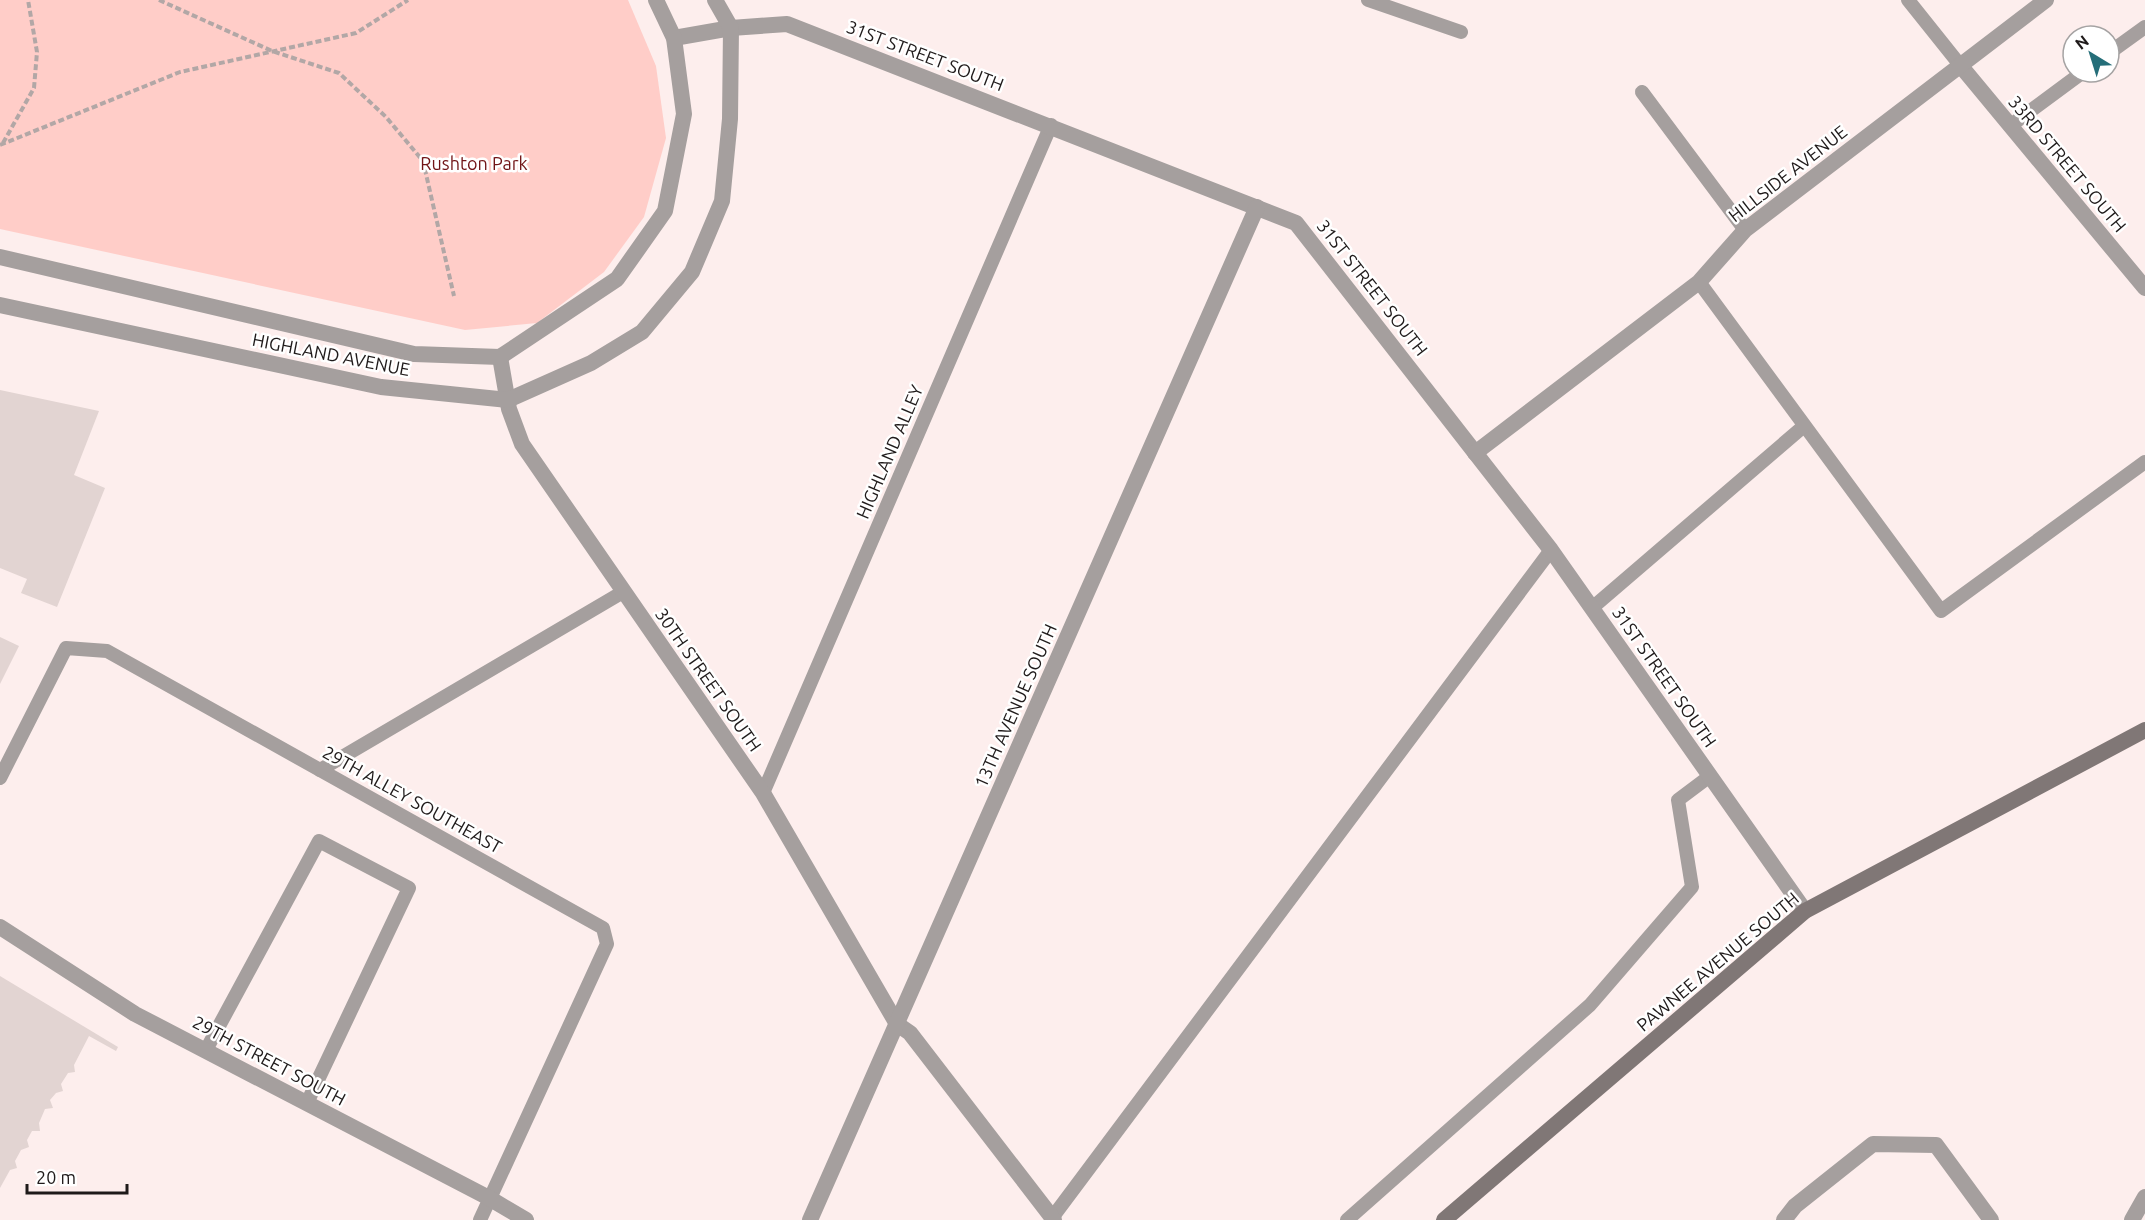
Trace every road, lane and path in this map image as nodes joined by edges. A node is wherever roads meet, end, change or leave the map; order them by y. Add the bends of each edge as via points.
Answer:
1 (28, 0) edge
2 (159, 0) edge
3 (408, 0) edge
4 (656, 0) edge
5 (715, 0) edge
6 (1368, 0) edge
7 (1908, 0) edge
8 (2046, 0) edge
9 (2145, 27) edge
10 (731, 28) junction
11 (1461, 32) dead end
12 (674, 38) junction
13 (2121, 44) edge
14 (272, 51) junction
15 (1960, 65) junction
16 (2067, 84) edge
17 (1642, 92) dead end
18 (1051, 125) junction
19 (2010, 126) junction
20 (1, 145) edge
21 (1257, 207) junction
22 (1746, 230) junction
23 (0, 257) edge
24 (1698, 282) junction
25 (2145, 288) edge
26 (454, 296) dead end
27 (0, 305) edge
28 (500, 357) junction
29 (508, 400) junction
30 (1804, 426) junction
31 (1475, 453) junction
32 (2145, 462) edge
33 (1551, 550) junction
34 (623, 592) junction
35 (1592, 608) junction
36 (2145, 730) edge
37 (320, 770) junction
38 (1710, 776) junction
39 (0, 778) edge
40 (763, 793) junction
41 (1805, 911) junction
42 (0, 927) edge
43 (897, 1024) junction
44 (206, 1050) junction
45 (307, 1103) junction
46 (489, 1197) junction
47 (2145, 1197) edge
48 (1053, 1219) edge
49 (1988, 1219) edge
50 (480, 1220) edge
51 (526, 1220) edge
52 (810, 1220) edge
53 (1347, 1220) edge
54 (1444, 1220) edge
55 (1784, 1220) edge
56 (2132, 1220) edge

1 - 20 path via 38,52 34,88
2 - 14 path
3 - 14 path via 356,33
4 - 12 street
5 - 10 street
6 - 11 lane
7 - 15 lane
8 - 15 street, HILLSIDE AVENUE
9 - 13 lane
10 - 12 street, 31ST STREET SOUTH
10 - 18 street, 31ST STREET SOUTH via 788,24
10 - 29 street, HIGHLAND AVENUE via 730,119 722,201 692,272 642,332 591,363
12 - 28 street via 684,114 665,211 617,279
14 - 20 path via 180,72
14 - 26 path via 339,73 386,117 423,161
15 - 19 street, 33RD STREET SOUTH
15 - 22 street, HILLSIDE AVENUE
16 - 19 lane
17 - 22 lane
18 - 21 street, 31ST STREET SOUTH
18 - 40 lane, HIGHLAND ALLEY
19 - 25 street, 33RD STREET SOUTH
21 - 31 street, 31ST STREET SOUTH via 1296,223
21 - 43 street, 13TH AVENUE SOUTH
22 - 24 street, HILLSIDE AVENUE
23 - 28 street, HIGHLAND AVENUE via 414,354
24 - 30 lane
24 - 31 street, HILLSIDE AVENUE
27 - 29 street, HIGHLAND AVENUE via 381,387
28 - 29 street, 30TH STREET SOUTH
29 - 34 street, 30TH STREET SOUTH via 522,444
30 - 32 lane via 1941,611
30 - 35 lane
31 - 33 street, 31ST STREET SOUTH
33 - 35 street, 31ST STREET SOUTH
33 - 48 lane
34 - 37 lane
34 - 40 street, 30TH STREET SOUTH
35 - 38 street, 31ST STREET SOUTH
36 - 41 main road, PAWNEE AVENUE SOUTH
37 - 39 lane, 29TH ALLEY SOUTHEAST via 107,651 66,648
37 - 46 lane, 29TH ALLEY SOUTHEAST via 603,928 608,944
38 - 41 street, 31ST STREET SOUTH
38 - 53 lane via 1678,800 1692,887 1590,1005
40 - 43 street, 30TH STREET SOUTH
41 - 54 main road, PAWNEE AVENUE SOUTH
42 - 44 street, 29TH STREET SOUTH via 135,1014
43 - 48 street, 30TH STREET SOUTH via 910,1033
43 - 52 street, 13TH AVENUE SOUTH
44 - 45 street, 29TH STREET SOUTH
44 - 45 lane via 319,841 409,888
45 - 46 street, 29TH STREET SOUTH
46 - 50 lane, 29TH ALLEY SOUTHEAST
46 - 51 street, 29TH STREET SOUTH
47 - 56 street
49 - 55 street via 1936,1145 1873,1144

